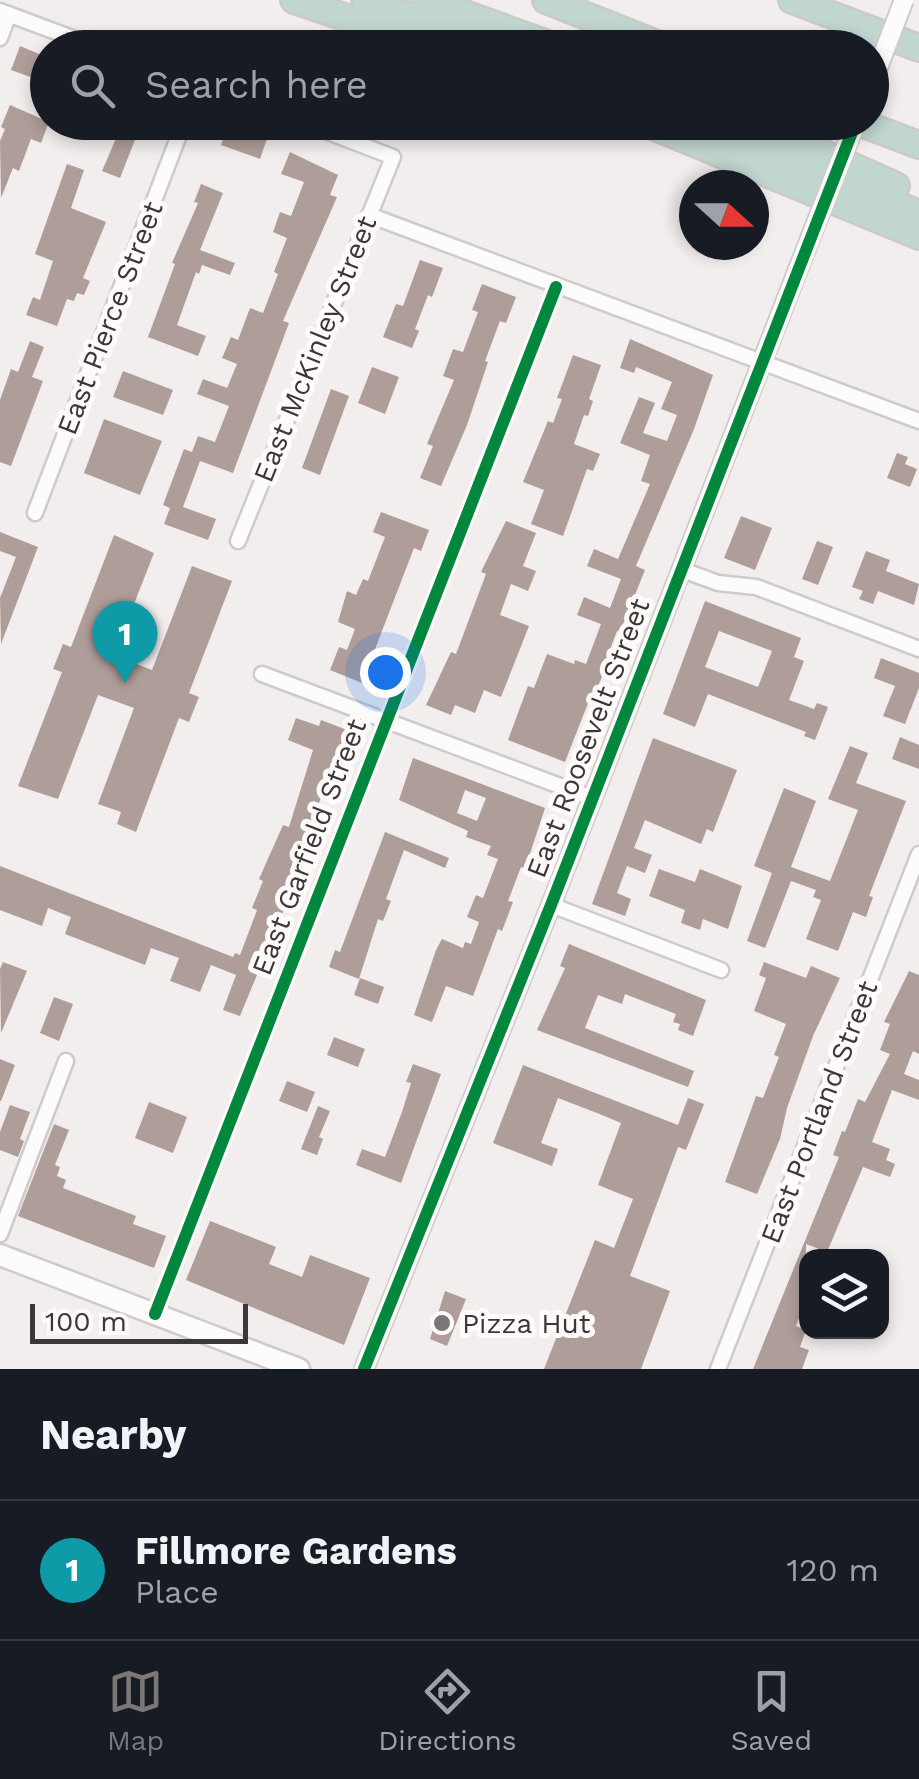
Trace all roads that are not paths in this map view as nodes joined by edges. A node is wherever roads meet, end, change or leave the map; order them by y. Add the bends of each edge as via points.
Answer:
1 (294, 0) edge
2 (364, 0) edge
3 (426, 0) edge
4 (546, 0) edge
5 (792, 0) edge
6 (904, 0) edge
7 (4, 13) edge
8 (50, 30) edge
9 (382, 30) edge
10 (446, 30) edge
11 (509, 30) edge
12 (622, 30) edge
13 (871, 30) edge
14 (889, 37) edge
15 (0, 38) edge
16 (889, 39) edge
17 (919, 48) edge
18 (889, 134) edge
19 (177, 140) edge
20 (349, 140) edge
21 (687, 140) edge
22 (743, 140) edge
23 (794, 140) edge
24 (850, 140) edge
25 (919, 145) edge
26 (919, 196) edge
27 (849, 206) junction
28 (919, 214) edge
29 (369, 215) junction
30 (919, 236) edge
31 (919, 249) edge
32 (556, 287) junction
33 (761, 364) junction
34 (919, 422) edge
35 (35, 513) dead end
36 (238, 541) dead end
37 (680, 568) junction
38 (919, 649) edge
39 (262, 674) dead end
40 (386, 720) junction
41 (592, 798) junction
42 (919, 854) edge
43 (551, 905) junction
44 (721, 970) dead end
45 (66, 1062) dead end
46 (0, 1234) edge
47 (0, 1255) edge
48 (154, 1314) junction
49 (299, 1369) edge
50 (364, 1369) edge
51 (718, 1369) edge

1 - 9 highway
2 - 10 highway
3 - 11 highway
4 - 12 highway
5 - 13 highway
6 - 16 street, bridge
7 - 8 street
7 - 15 street
14 - 17 highway
18 - 25 highway
19 - 35 street, East Pierce Street
20 - 29 street, East McKinley Street via 393,157
21 - 27 highway
22 - 28 highway
23 - 26 highway
24 - 33 street, East Roosevelt Street, bridge
27 - 30 highway
27 - 31 highway
29 - 32 street
29 - 36 street, East McKinley Street
32 - 33 street
32 - 40 street, East Garfield Street
33 - 34 street
33 - 37 street, East Roosevelt Street
37 - 38 street via 718,583 756,586
37 - 41 street, East Roosevelt Street
39 - 40 street
40 - 41 street
40 - 48 street, East Garfield Street
41 - 43 street, East Roosevelt Street
42 - 51 street, East Portland Street
43 - 44 street
43 - 50 street, East Roosevelt Street
45 - 46 street
47 - 48 main road
48 - 49 main road

